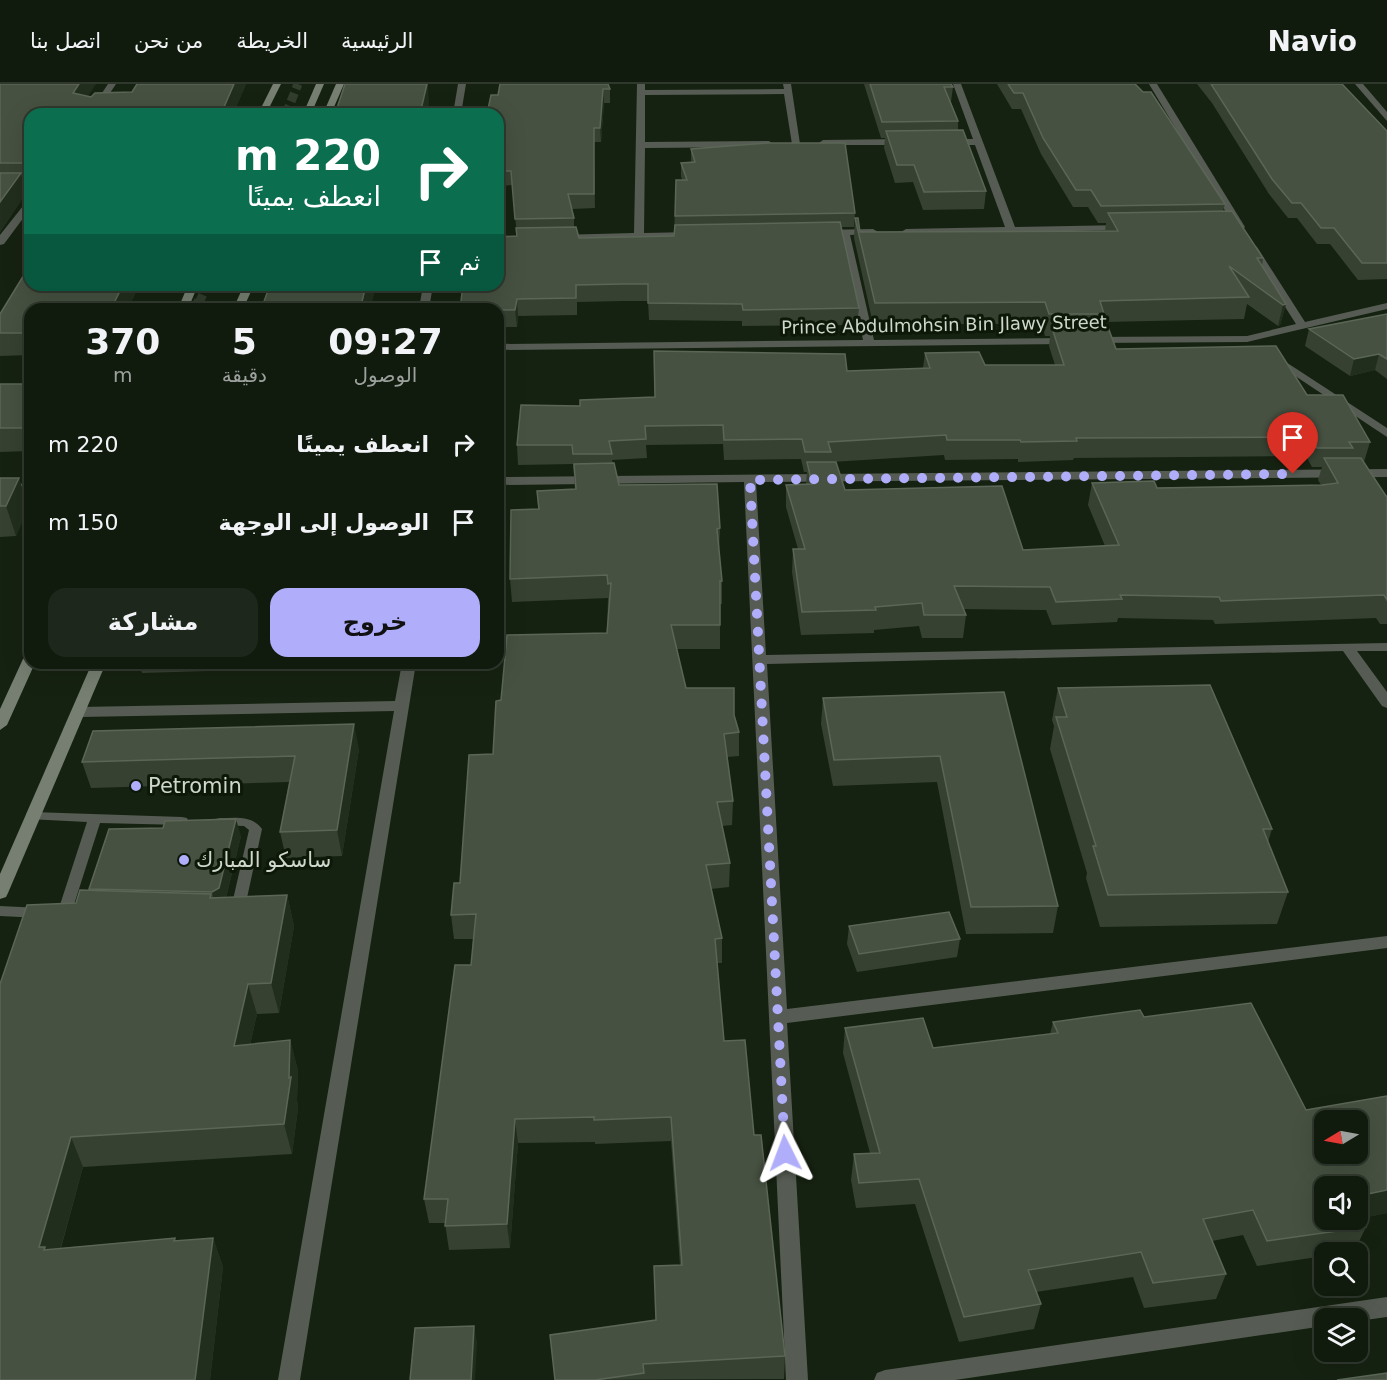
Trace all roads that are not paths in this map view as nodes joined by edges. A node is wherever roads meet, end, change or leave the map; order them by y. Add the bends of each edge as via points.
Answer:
1 (112, 84) edge
2 (277, 84) edge
3 (320, 84) edge
4 (340, 84) edge
5 (462, 84) edge
6 (957, 84) edge
7 (1153, 84) edge
8 (1359, 84) edge
9 (787, 88) edge
10 (641, 89) edge
11 (96, 108) edge
12 (265, 108) edge
13 (310, 108) edge
14 (330, 108) edge
15 (458, 108) edge
16 (1387, 118) edge
17 (909, 142) edge
18 (932, 142) edge
19 (977, 142) junction
20 (796, 144) junction
21 (640, 146) junction
22 (0, 188) edge
23 (24, 188) edge
24 (24, 211) edge
25 (1239, 226) junction
26 (1228, 227) edge
27 (1136, 228) edge
28 (1011, 230) junction
29 (881, 232) edge
30 (893, 232) edge
31 (811, 233) edge
32 (845, 233) junction
33 (708, 235) edge
34 (639, 236) junction
35 (545, 238) edge
36 (0, 242) edge
37 (1387, 306) edge
38 (1302, 326) junction
39 (1247, 339) junction
40 (869, 343) junction
41 (504, 346) edge
42 (1387, 433) edge
43 (1387, 473) edge
44 (750, 480) junction
45 (504, 481) edge
46 (0, 487) edge
47 (24, 488) edge
48 (1387, 646) edge
49 (1347, 647) junction
50 (759, 660) junction
51 (25, 669) edge
52 (97, 669) edge
53 (408, 669) edge
54 (1387, 703) edge
55 (402, 706) junction
56 (80, 712) junction
57 (0, 725) edge
58 (32, 816) junction
59 (95, 818) junction
60 (0, 893) edge
61 (0, 911) edge
62 (219, 917) edge
63 (1387, 942) edge
64 (778, 1017) junction
65 (1387, 1307) edge
66 (289, 1380) edge
67 (797, 1380) edge
68 (885, 1380) edge

1 - 11 street
2 - 12 street
3 - 13 street
4 - 14 street
5 - 15 street
6 - 19 street
7 - 25 street
8 - 16 street
9 - 10 street
9 - 20 street
10 - 21 street
17 - 20 street
18 - 19 street
19 - 28 street
20 - 21 street
21 - 34 street
22 - 23 street
24 - 36 street
25 - 26 street
25 - 38 street
27 - 28 street
28 - 30 street
29 - 32 street
31 - 32 street
32 - 40 street
33 - 34 street
34 - 35 street
37 - 38 street, Prince Abdulmohsin Bin Jlawy Street
38 - 39 street, Prince Abdulmohsin Bin Jlawy Street
39 - 40 street, Prince Abdulmohsin Bin Jlawy Street
39 - 42 street
40 - 41 street, Prince Abdulmohsin Bin Jlawy Street
43 - 44 street
44 - 45 street
44 - 50 street
46 - 47 street
48 - 49 street
49 - 50 street
49 - 54 street
50 - 64 street
51 - 57 street
52 - 56 street
53 - 55 street
55 - 56 street
55 - 66 street
56 - 58 street
58 - 59 lane
58 - 60 street
59 - 61 lane via 70,914
59 - 62 lane via 247,822 256,829 238,907
63 - 64 street
64 - 67 street
65 - 68 street

